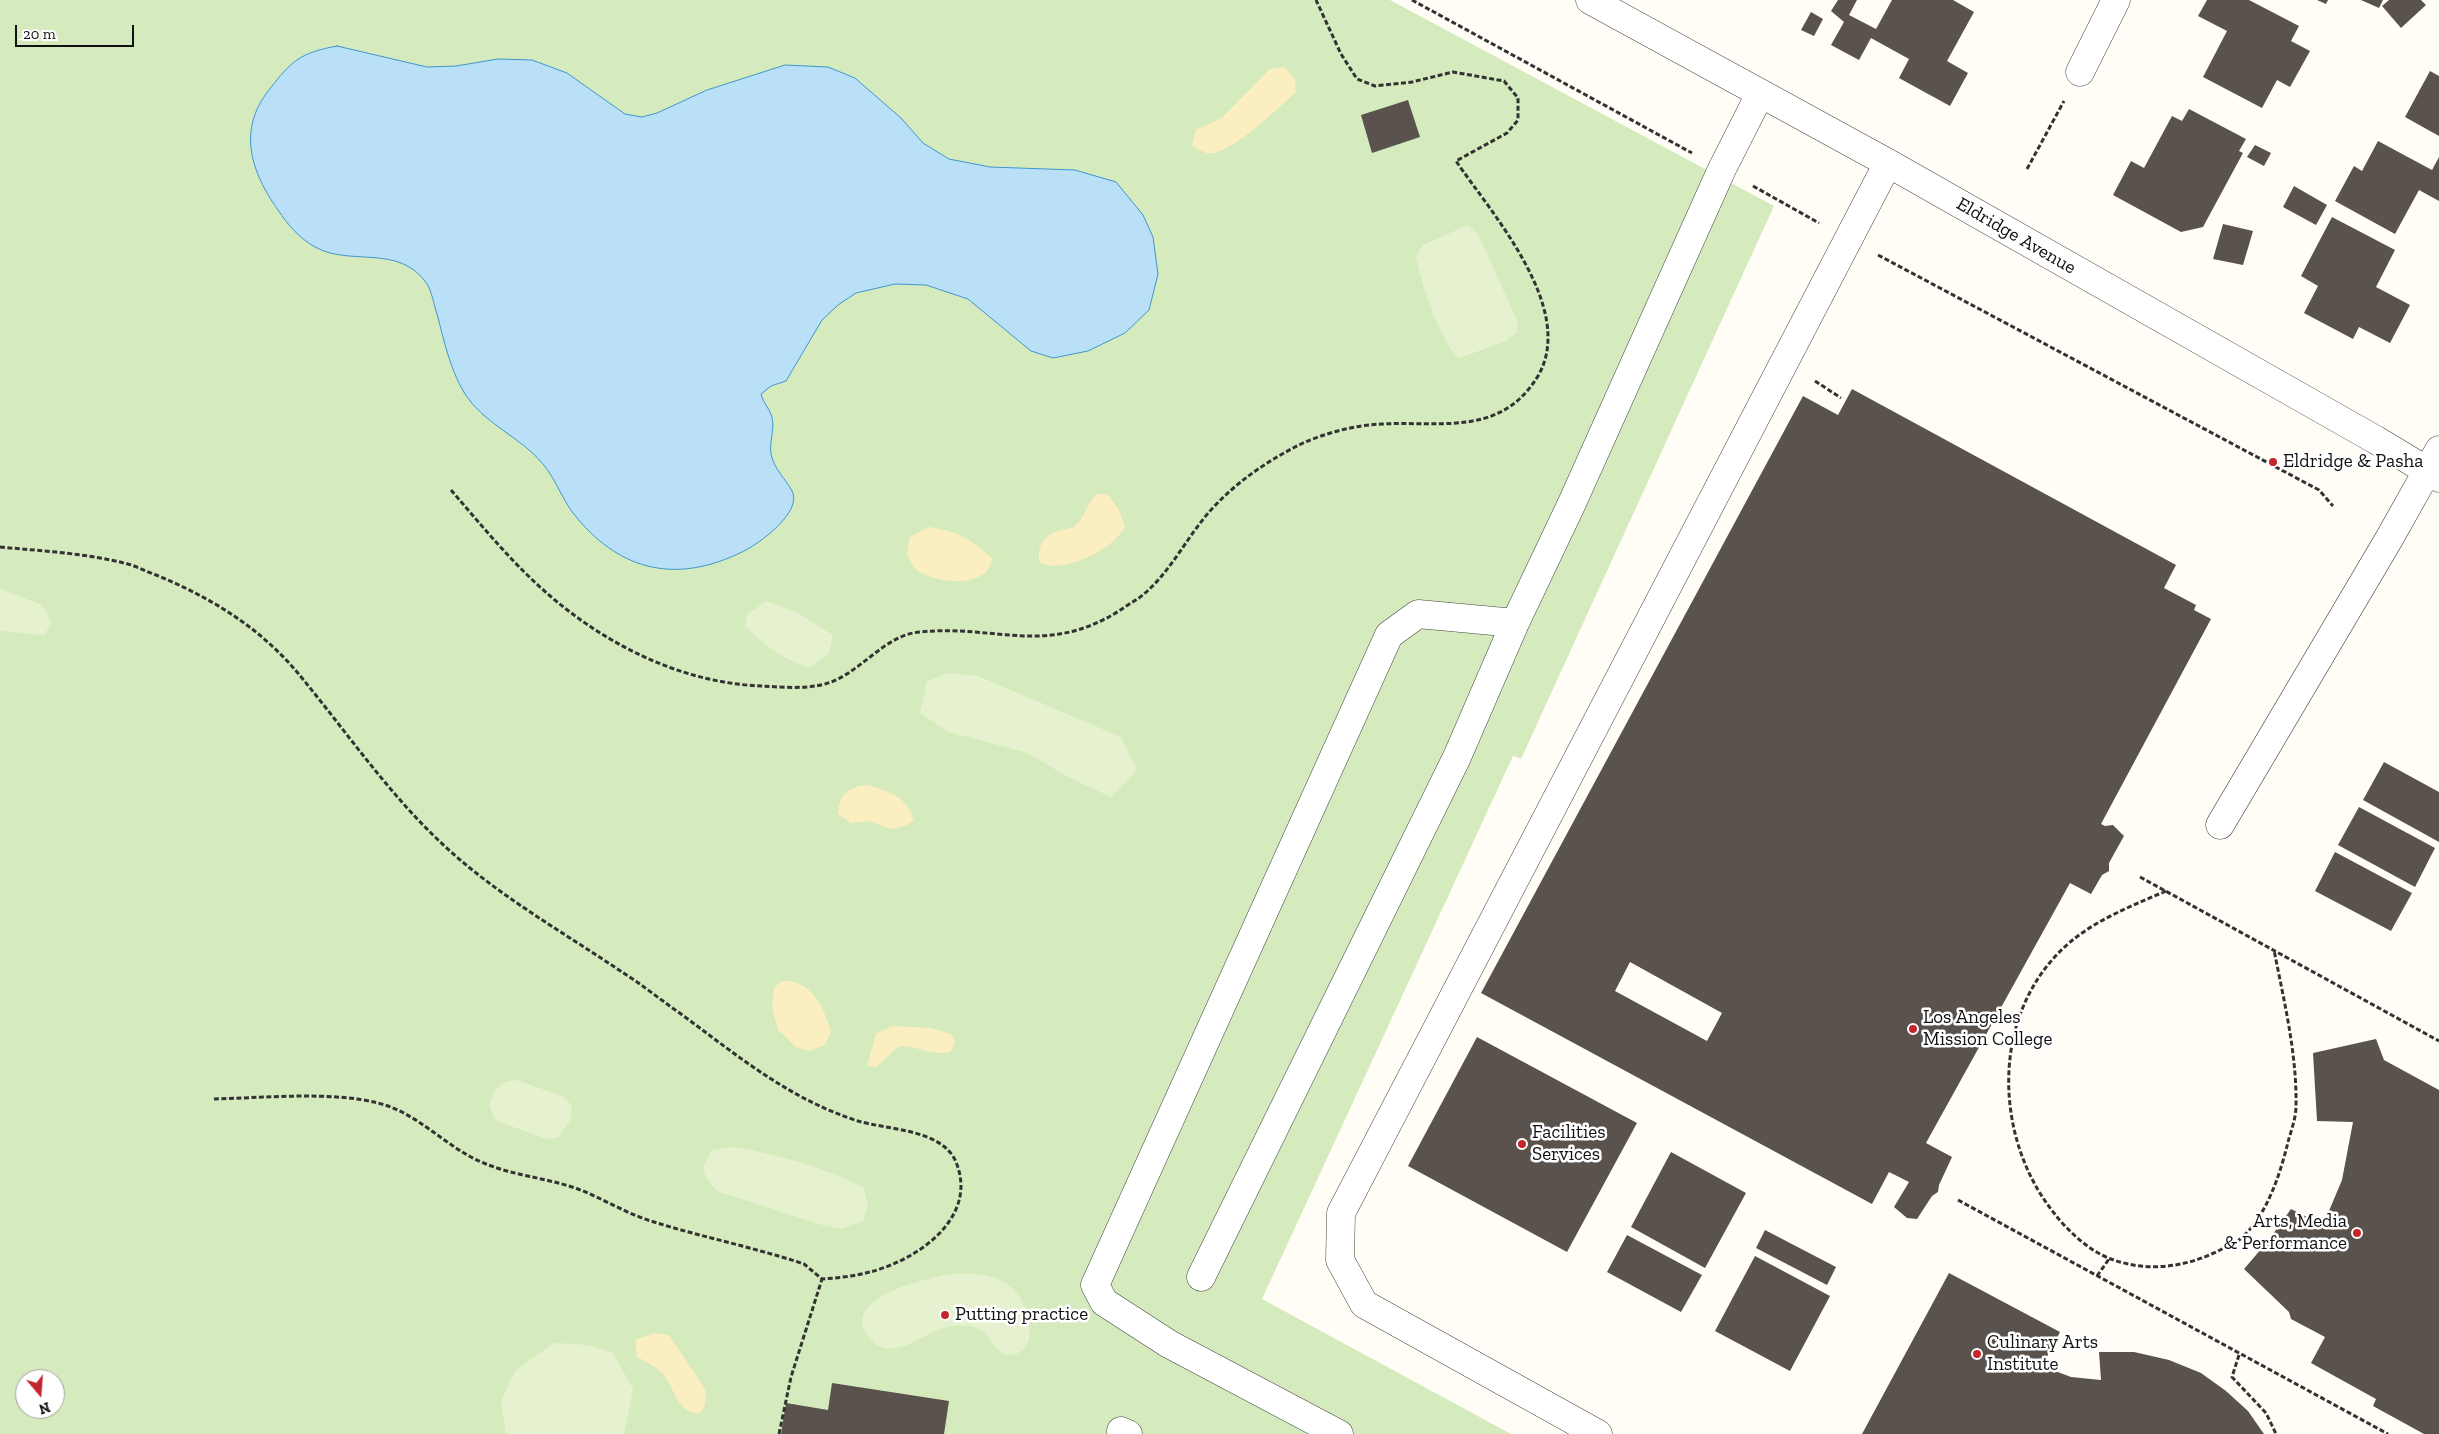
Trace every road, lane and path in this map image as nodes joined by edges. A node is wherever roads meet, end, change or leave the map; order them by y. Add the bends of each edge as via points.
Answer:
1 (1316, 0) edge
2 (1412, 0) edge
3 (1590, 0) edge
4 (2116, 0) edge
5 (2080, 72) joint
6 (1760, 94) junction
7 (1700, 157) dead end
8 (1888, 163) junction
9 (2027, 169) dead end
10 (1751, 186) dead end
11 (1847, 238) junction
12 (1879, 256) junction
13 (1875, 264) dead end
14 (1819, 373) dead end
15 (1841, 398) dead end
16 (2435, 466) edge
17 (451, 490) dead end
18 (2333, 506) dead end
19 (0, 547) edge
20 (1515, 623) junction
21 (2220, 825) dead end
22 (2140, 877) dead end
23 (2166, 891) junction
24 (2274, 950) junction
25 (2439, 1041) edge
26 (212, 1099) dead end
27 (1958, 1200) dead end
28 (2110, 1258) junction
29 (2097, 1276) junction
30 (1201, 1277) dead end
31 (822, 1278) junction
32 (2239, 1355) junction
33 (779, 1434) edge
34 (1339, 1434) edge
35 (1598, 1434) edge
36 (2276, 1434) edge
37 (2388, 1434) edge

1 - 17 path via 1341,54 1357,79 1375,86 1412,82 1453,72 1504,81 1518,98 1518,120 1507,133 1456,161 1529,268 1541,293 1548,320 1547,344 1540,374 1517,402 1489,418 1469,424 1379,424 1306,442 1270,460 1241,480 1209,512 1175,560 1145,594 1114,614 1073,632 1042,637 937,630 914,632 900,636 840,678 821,685 736,685 706,679 640,656 593,629 549,595 501,548
2 - 7 path
3 - 6 street, Eldridge Avenue
4 - 5 street
5 - 9 path
6 - 8 street, Eldridge Avenue
6 - 20 street via 1722,170
8 - 11 street
8 - 16 street, Eldridge Avenue
10 - 11 path
11 - 12 path
11 - 35 street via 1341,1213 1340,1260 1364,1304
12 - 13 path
12 - 18 path via 2319,490
14 - 15 path via 1815,381
16 - 21 street
19 - 31 path via 125,563 189,589 234,614 295,669 389,788 450,851 526,910 629,976 778,1086 848,1117 880,1128 917,1133 944,1144 956,1161 961,1190 956,1212 948,1226 921,1250 872,1272
20 - 30 street via 1456,757
20 - 34 street via 1418,614 1389,635 1095,1285 1104,1302 1169,1344
22 - 23 path
23 - 24 path
23 - 28 path via 2093,924 2068,943 2051,961 2036,985 2013,1036 2008,1072 2011,1114 2026,1168 2041,1196 2063,1224 2085,1244
24 - 25 path
24 - 28 path via 2286,1012 2296,1108 2281,1172 2258,1217 2239,1241 2179,1266 2141,1267
26 - 31 path via 355,1098 400,1109 483,1163 511,1174 546,1179 578,1189 649,1220 804,1264
27 - 29 path
28 - 29 path
29 - 32 path
31 - 33 path via 791,1377
32 - 36 path via 2232,1377 2266,1413
32 - 37 path

